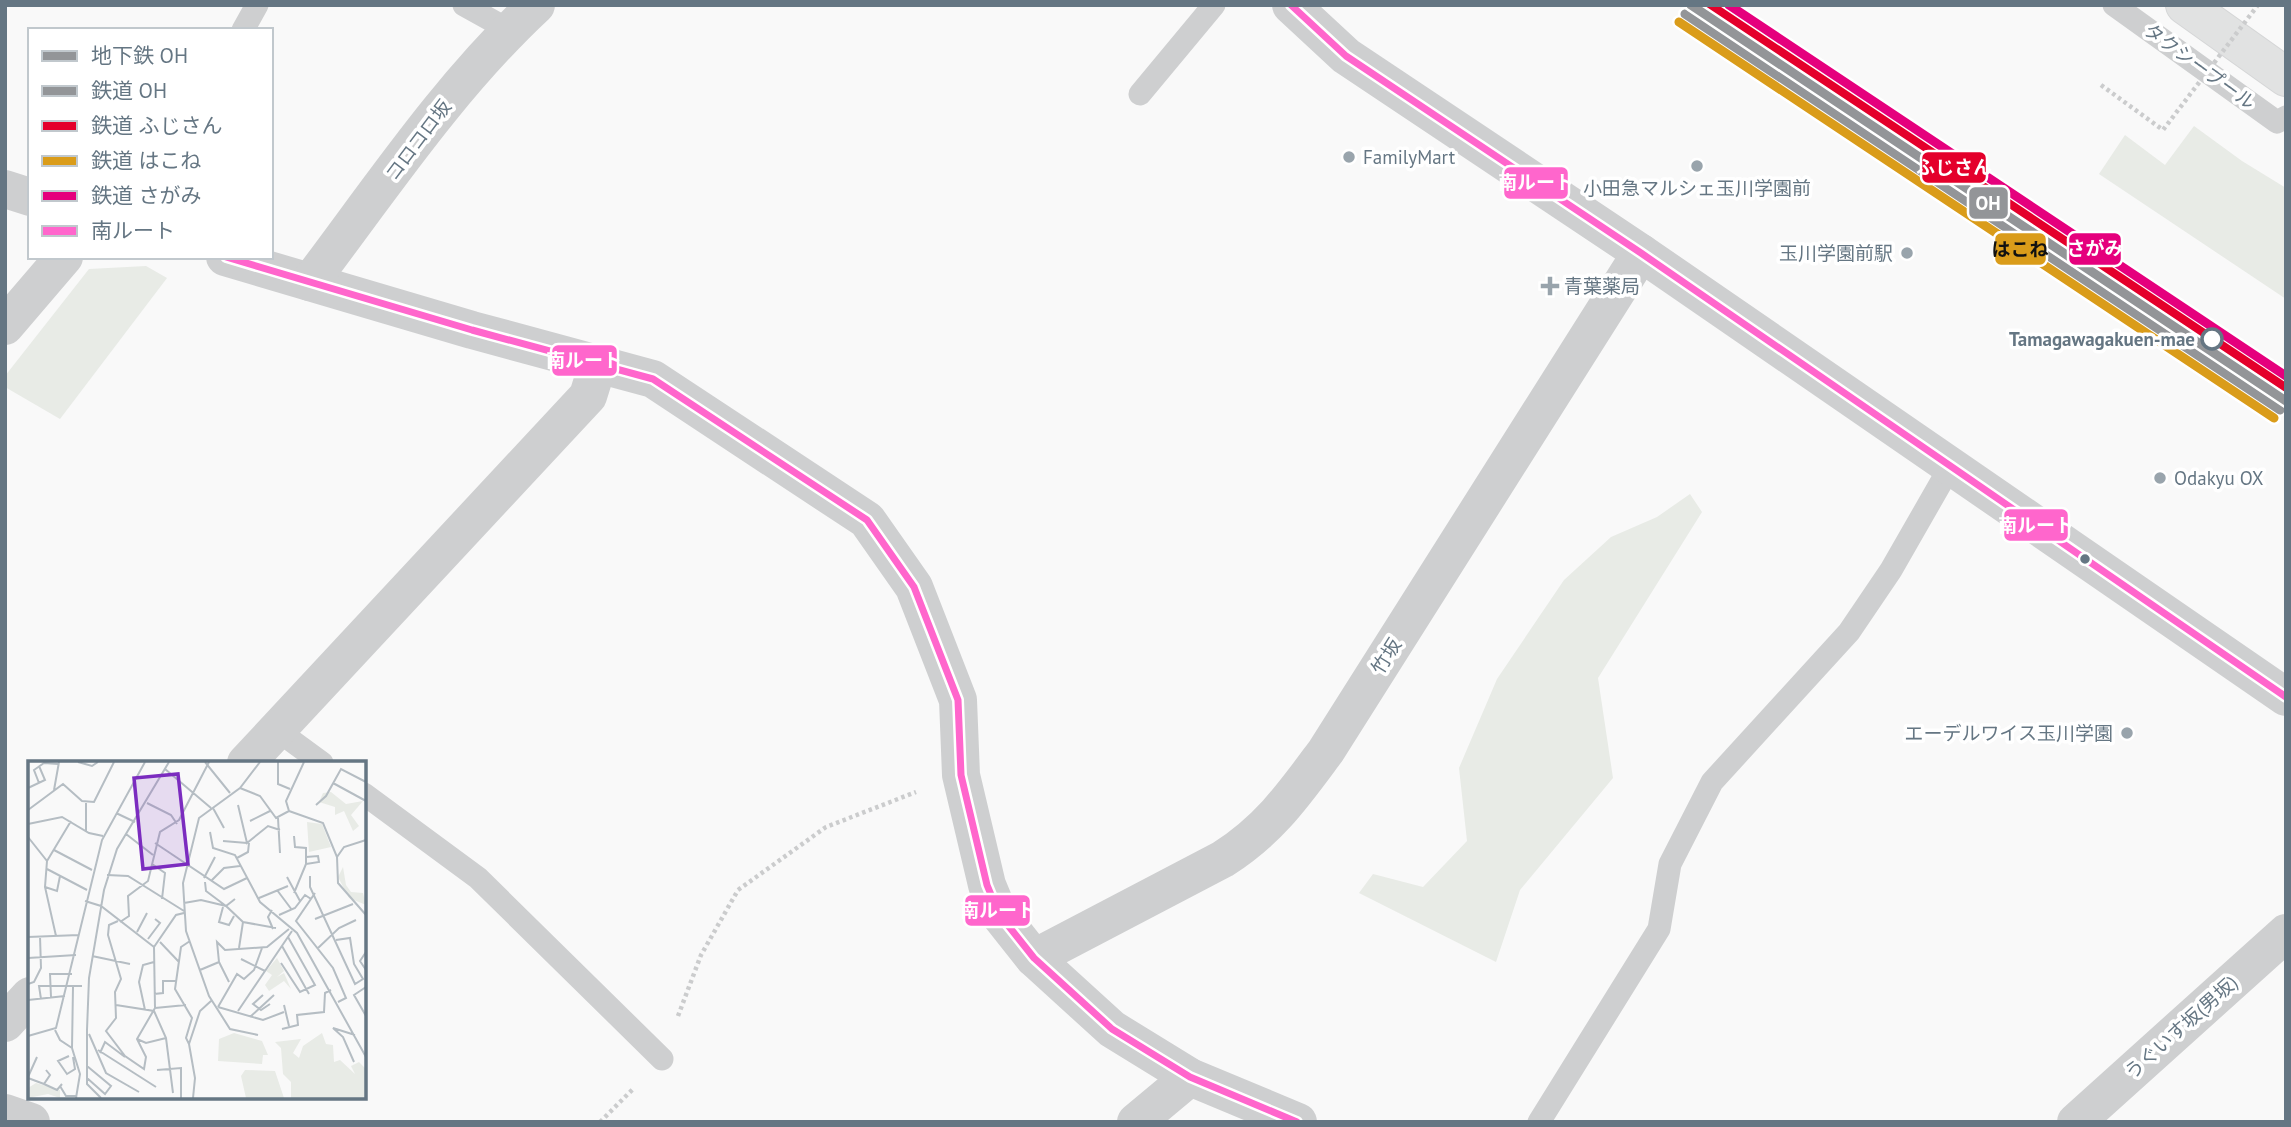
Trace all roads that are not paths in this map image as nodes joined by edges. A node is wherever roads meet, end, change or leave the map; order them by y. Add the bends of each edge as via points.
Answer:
1 (257, 5) edge
2 (464, 5) edge
3 (1214, 5) edge
4 (1291, 5) edge
5 (2114, 5) edge
6 (2185, 5) edge
7 (523, 18) edge
8 (244, 28) edge
9 (2286, 77) edge
10 (1140, 94) dead end
11 (2286, 117) edge
12 (5, 189) edge
13 (28, 196) edge
14 (1641, 253) junction
15 (62, 259) edge
16 (232, 259) edge
17 (310, 282) junction
18 (5, 326) edge
19 (598, 364) junction
20 (1950, 467) junction
21 (2286, 697) edge
22 (277, 730) junction
23 (248, 761) edge
24 (319, 761) edge
25 (366, 795) edge
26 (2286, 933) edge
27 (1034, 958) junction
28 (28, 998) edge
29 (5, 1023) edge
30 (662, 1059) road end
31 (1189, 1077) junction
32 (5, 1113) edge
33 (31, 1122) edge
34 (1136, 1122) edge
35 (1298, 1122) edge
36 (1539, 1122) edge
37 (2076, 1122) edge

1 - 8 lane
2 - 7 lane
3 - 10 lane
4 - 14 street via 1346,56
5 - 11 lane, タクシープール via 2277,122
6 - 9 street
7 - 17 street, コロコロ坂 via 465,77
12 - 13 street
14 - 20 street
14 - 27 street, 竹坂 via 1326,751 1269,823 1223,859
15 - 18 street
16 - 17 street
17 - 19 street
19 - 22 street via 588,396
19 - 27 street via 653,379 867,520 914,587 958,700 961,775 987,885 999,914
20 - 21 street
20 - 36 lane via 1849,632 1712,782 1670,864 1659,929
22 - 23 street
22 - 24 lane
25 - 30 lane via 478,878
26 - 37 street, うぐいす坂(男坂)
27 - 31 street via 1112,1029
28 - 29 street
31 - 34 street
31 - 35 street
32 - 33 street

